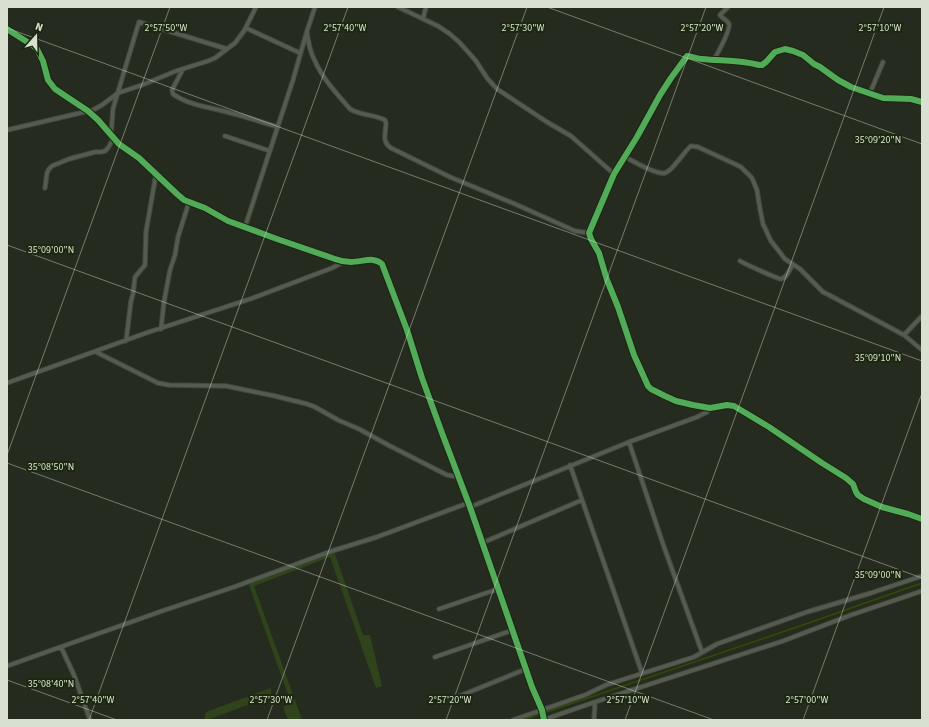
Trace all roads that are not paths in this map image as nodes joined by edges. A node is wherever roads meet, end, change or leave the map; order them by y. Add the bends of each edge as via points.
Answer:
1 (256, 7) edge
2 (315, 7) edge
3 (398, 7) edge
4 (426, 7) edge
5 (728, 7) edge
6 (423, 19) junction
7 (246, 28) junction
8 (7, 29) edge
9 (306, 31) junction
10 (227, 49) junction
11 (300, 53) junction
12 (714, 60) junction
13 (883, 62) dead end
14 (183, 69) junction
15 (118, 93) junction
16 (870, 93) junction
17 (922, 102) edge
18 (88, 111) junction
19 (278, 127) junction
20 (7, 130) edge
21 (111, 135) junction
22 (225, 136) dead end
23 (270, 151) junction
24 (625, 157) junction
25 (156, 174) junction
26 (614, 174) junction
27 (45, 188) dead end
28 (189, 202) junction
29 (245, 227) junction
30 (589, 233) junction
31 (740, 261) dead end
32 (343, 262) junction
33 (792, 264) junction
34 (922, 316) edge
35 (161, 329) junction
36 (904, 335) junction
37 (126, 341) junction
38 (922, 350) edge
39 (96, 352) junction
40 (7, 383) edge
41 (710, 408) junction
42 (629, 442) junction
43 (570, 465) junction
44 (458, 477) junction
45 (582, 500) junction
46 (468, 503) junction
47 (470, 507) junction
48 (922, 519) edge
49 (482, 543) junction
50 (922, 576) edge
51 (498, 588) junction
52 (922, 591) edge
53 (439, 609) dead end
54 (513, 630) junction
55 (61, 647) junction
56 (702, 652) junction
57 (435, 657) dead end
58 (7, 666) edge
59 (526, 669) junction
60 (642, 673) junction
61 (450, 700) dead end
62 (595, 702) junction
63 (542, 711) junction
64 (544, 719) edge
65 (90, 720) edge
66 (513, 720) edge
67 (594, 720) edge

1 - 7 street
2 - 9 street
3 - 6 street
4 - 6 street
5 - 12 street via 720,15 729,23 727,35
6 - 26 street via 444,29 460,42 497,89 566,133
7 - 10 street
7 - 11 street
8 - 18 street via 37,49 51,84
9 - 11 street
9 - 30 street via 314,61 320,72 350,109 385,120 385,142 391,148 450,177 576,231
10 - 14 street via 208,61
10 - 15 street via 139,22
11 - 19 street
12 - 16 street via 762,64 775,52 785,49 803,55 851,87
12 - 24 street via 686,56 660,94
13 - 16 street
14 - 15 street
14 - 19 street via 172,90 173,94 194,104
15 - 18 street via 102,105
15 - 21 street via 113,109
16 - 17 street via 883,98 906,98
18 - 20 street
18 - 21 street
19 - 23 street
21 - 25 street
21 - 27 street via 112,142 105,150 52,166 47,173
22 - 23 street
23 - 29 street
24 - 26 street
24 - 33 street via 664,173 677,163 691,146 695,146 741,167 755,184 763,224 771,241
25 - 28 street
25 - 37 street via 146,232 145,265 135,277
26 - 30 street
28 - 29 street
28 - 35 street via 170,270
29 - 32 street
30 - 41 street via 599,253 634,355 648,386 676,401
31 - 33 street via 781,279 786,277
32 - 35 street via 253,298
32 - 44 street via 374,259 382,264
33 - 36 street via 829,295
34 - 36 street
35 - 37 street
36 - 38 street
37 - 39 street
39 - 40 street
39 - 44 street via 169,386 226,386 310,406 446,475
41 - 42 street via 697,417
41 - 48 street via 734,406 846,478 864,499
42 - 43 street
42 - 56 street
43 - 45 street
43 - 47 street
44 - 46 street
45 - 49 street
45 - 60 street
46 - 47 street
46 - 55 street
47 - 49 street
49 - 51 street
50 - 56 street via 807,612 717,644
51 - 53 street
51 - 54 street
52 - 62 street via 783,641
54 - 57 street
54 - 59 street
55 - 58 street
55 - 65 street
56 - 60 street
59 - 61 street
59 - 63 street
60 - 63 street
62 - 64 street
62 - 67 street
63 - 64 street
63 - 66 street

